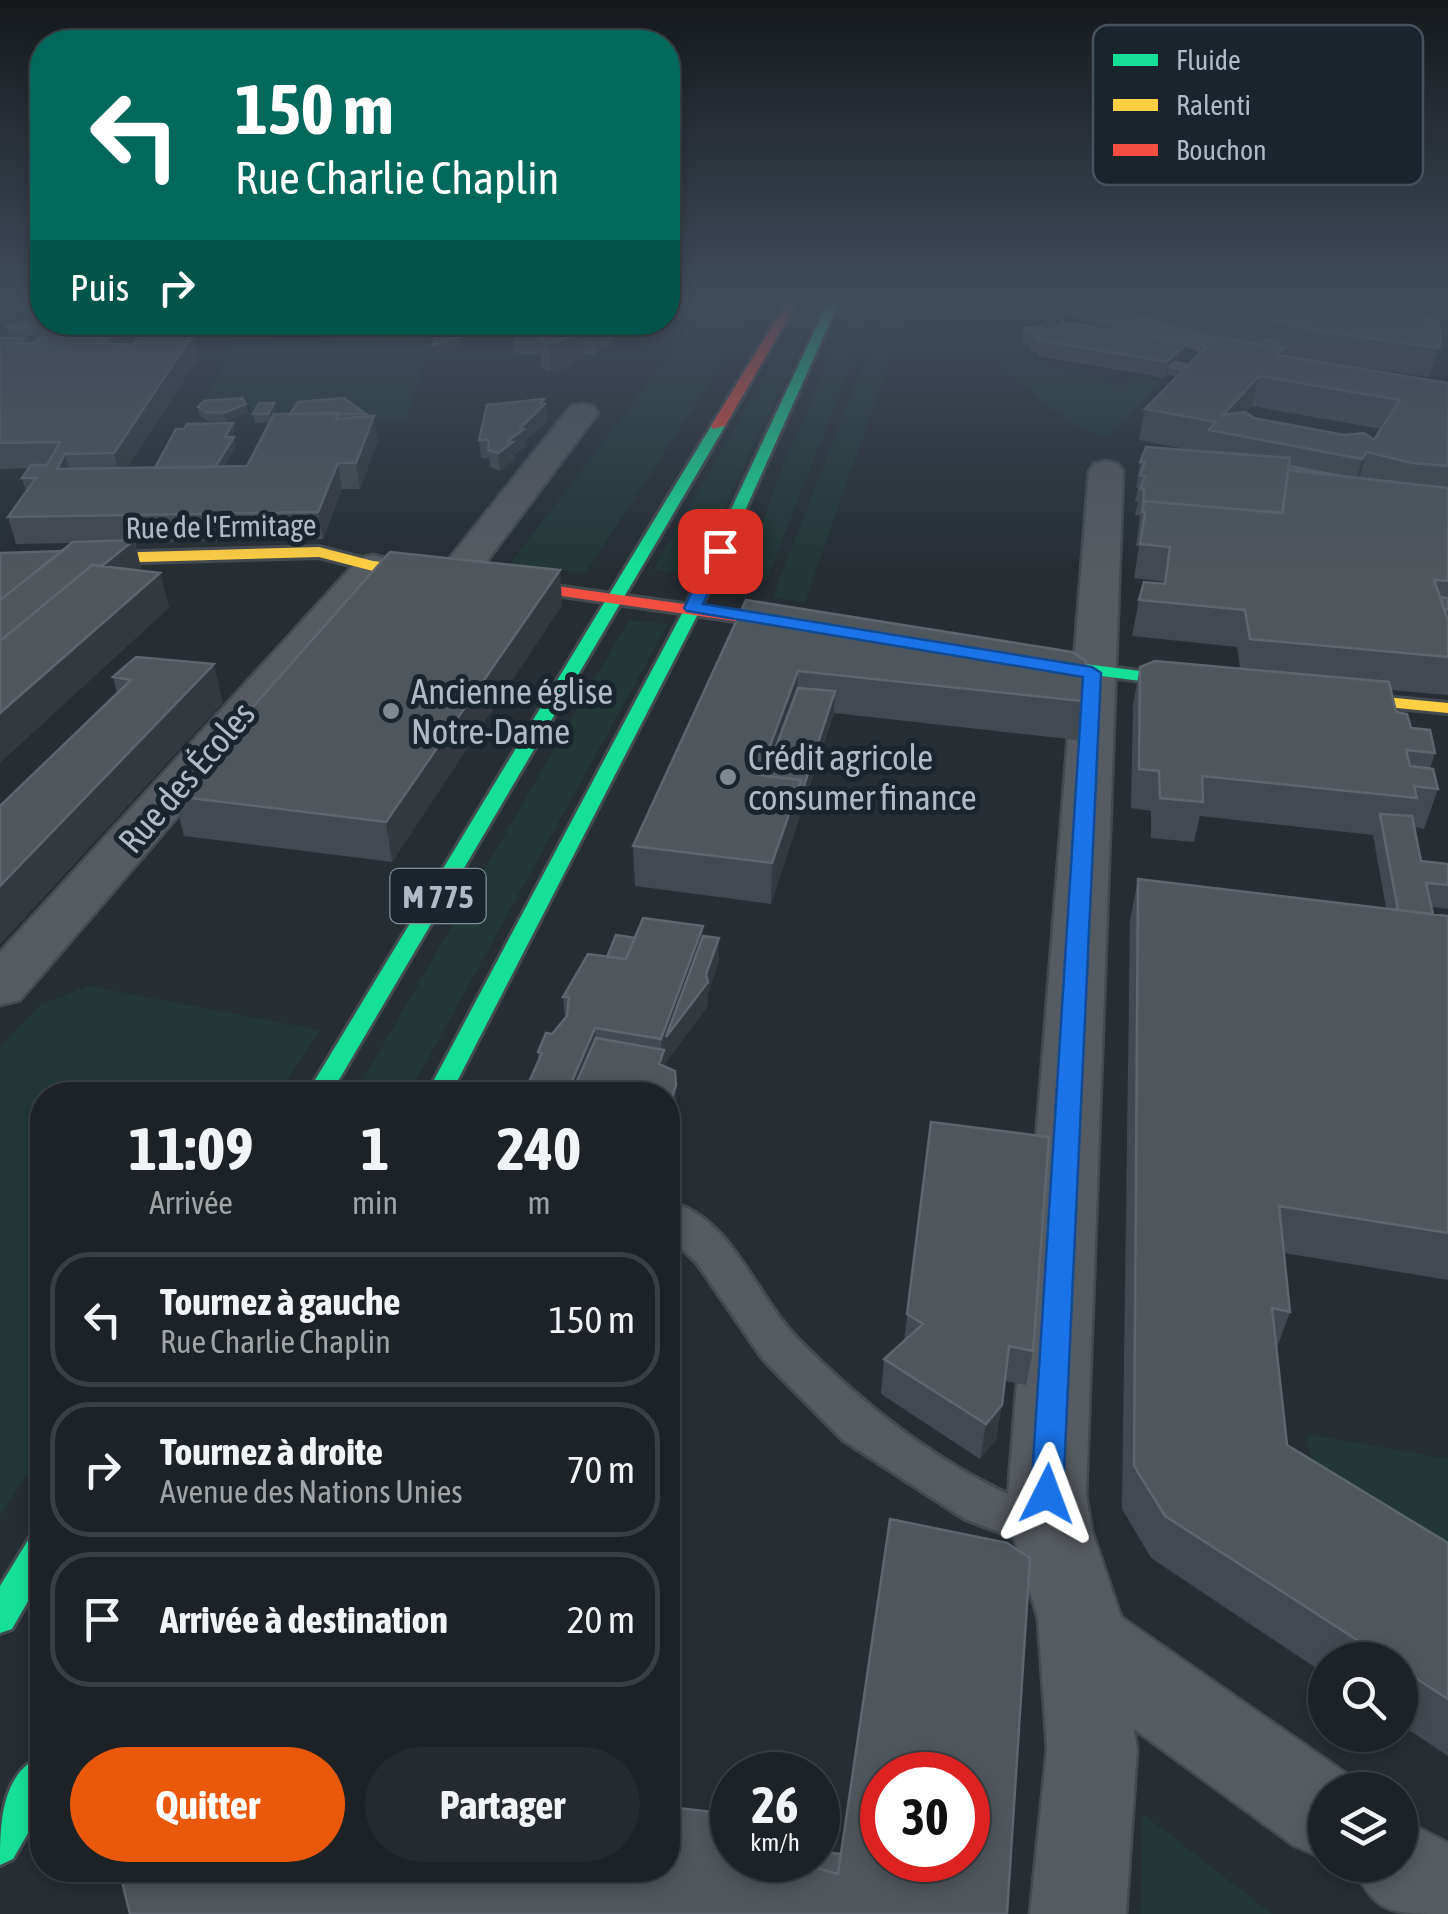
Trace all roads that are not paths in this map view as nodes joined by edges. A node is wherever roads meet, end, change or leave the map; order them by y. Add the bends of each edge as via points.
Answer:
1 (741, 389) edge
2 (794, 389) edge
3 (582, 413) dead end
4 (1106, 471) dead end
5 (0, 561) edge
6 (373, 566) junction
7 (455, 577) junction
8 (618, 597) junction
9 (693, 608) junction
10 (825, 629) edge
11 (994, 657) edge
12 (1092, 673) junction
13 (1242, 688) edge
14 (1298, 694) edge
15 (1448, 708) edge
16 (0, 987) edge
17 (326, 1082) edge
18 (445, 1082) edge
19 (680, 1223) edge
20 (1052, 1531) junction
21 (30, 1568) edge
22 (0, 1617) edge
23 (1081, 1639) junction
24 (30, 1795) edge
25 (1308, 1801) edge
26 (0, 1846) edge
27 (1418, 1879) edge
28 (1448, 1900) edge
29 (1078, 1914) edge

1 - 8 main road, M 775
2 - 9 main road, M 775
3 - 7 street
4 - 12 street
5 - 6 main road, Rue de l'Ermitage via 311,552
6 - 7 main road, Rue de l'Ermitage
6 - 16 street, Rue des Écoles
7 - 8 main road, Rue de l'Ermitage
8 - 9 main road, Rue de l'Ermitage
8 - 17 main road, M 775
9 - 10 main road, Rue de l'Ermitage
9 - 18 main road, M 775
11 - 12 main road
12 - 13 main road
12 - 20 street via 1047,1494
14 - 15 main road
19 - 20 lane via 711,1252 778,1348 859,1426 981,1504
20 - 23 street via 1076,1599
21 - 22 main road
23 - 25 street
23 - 29 street via 1092,1748
24 - 26 main road
27 - 28 street

